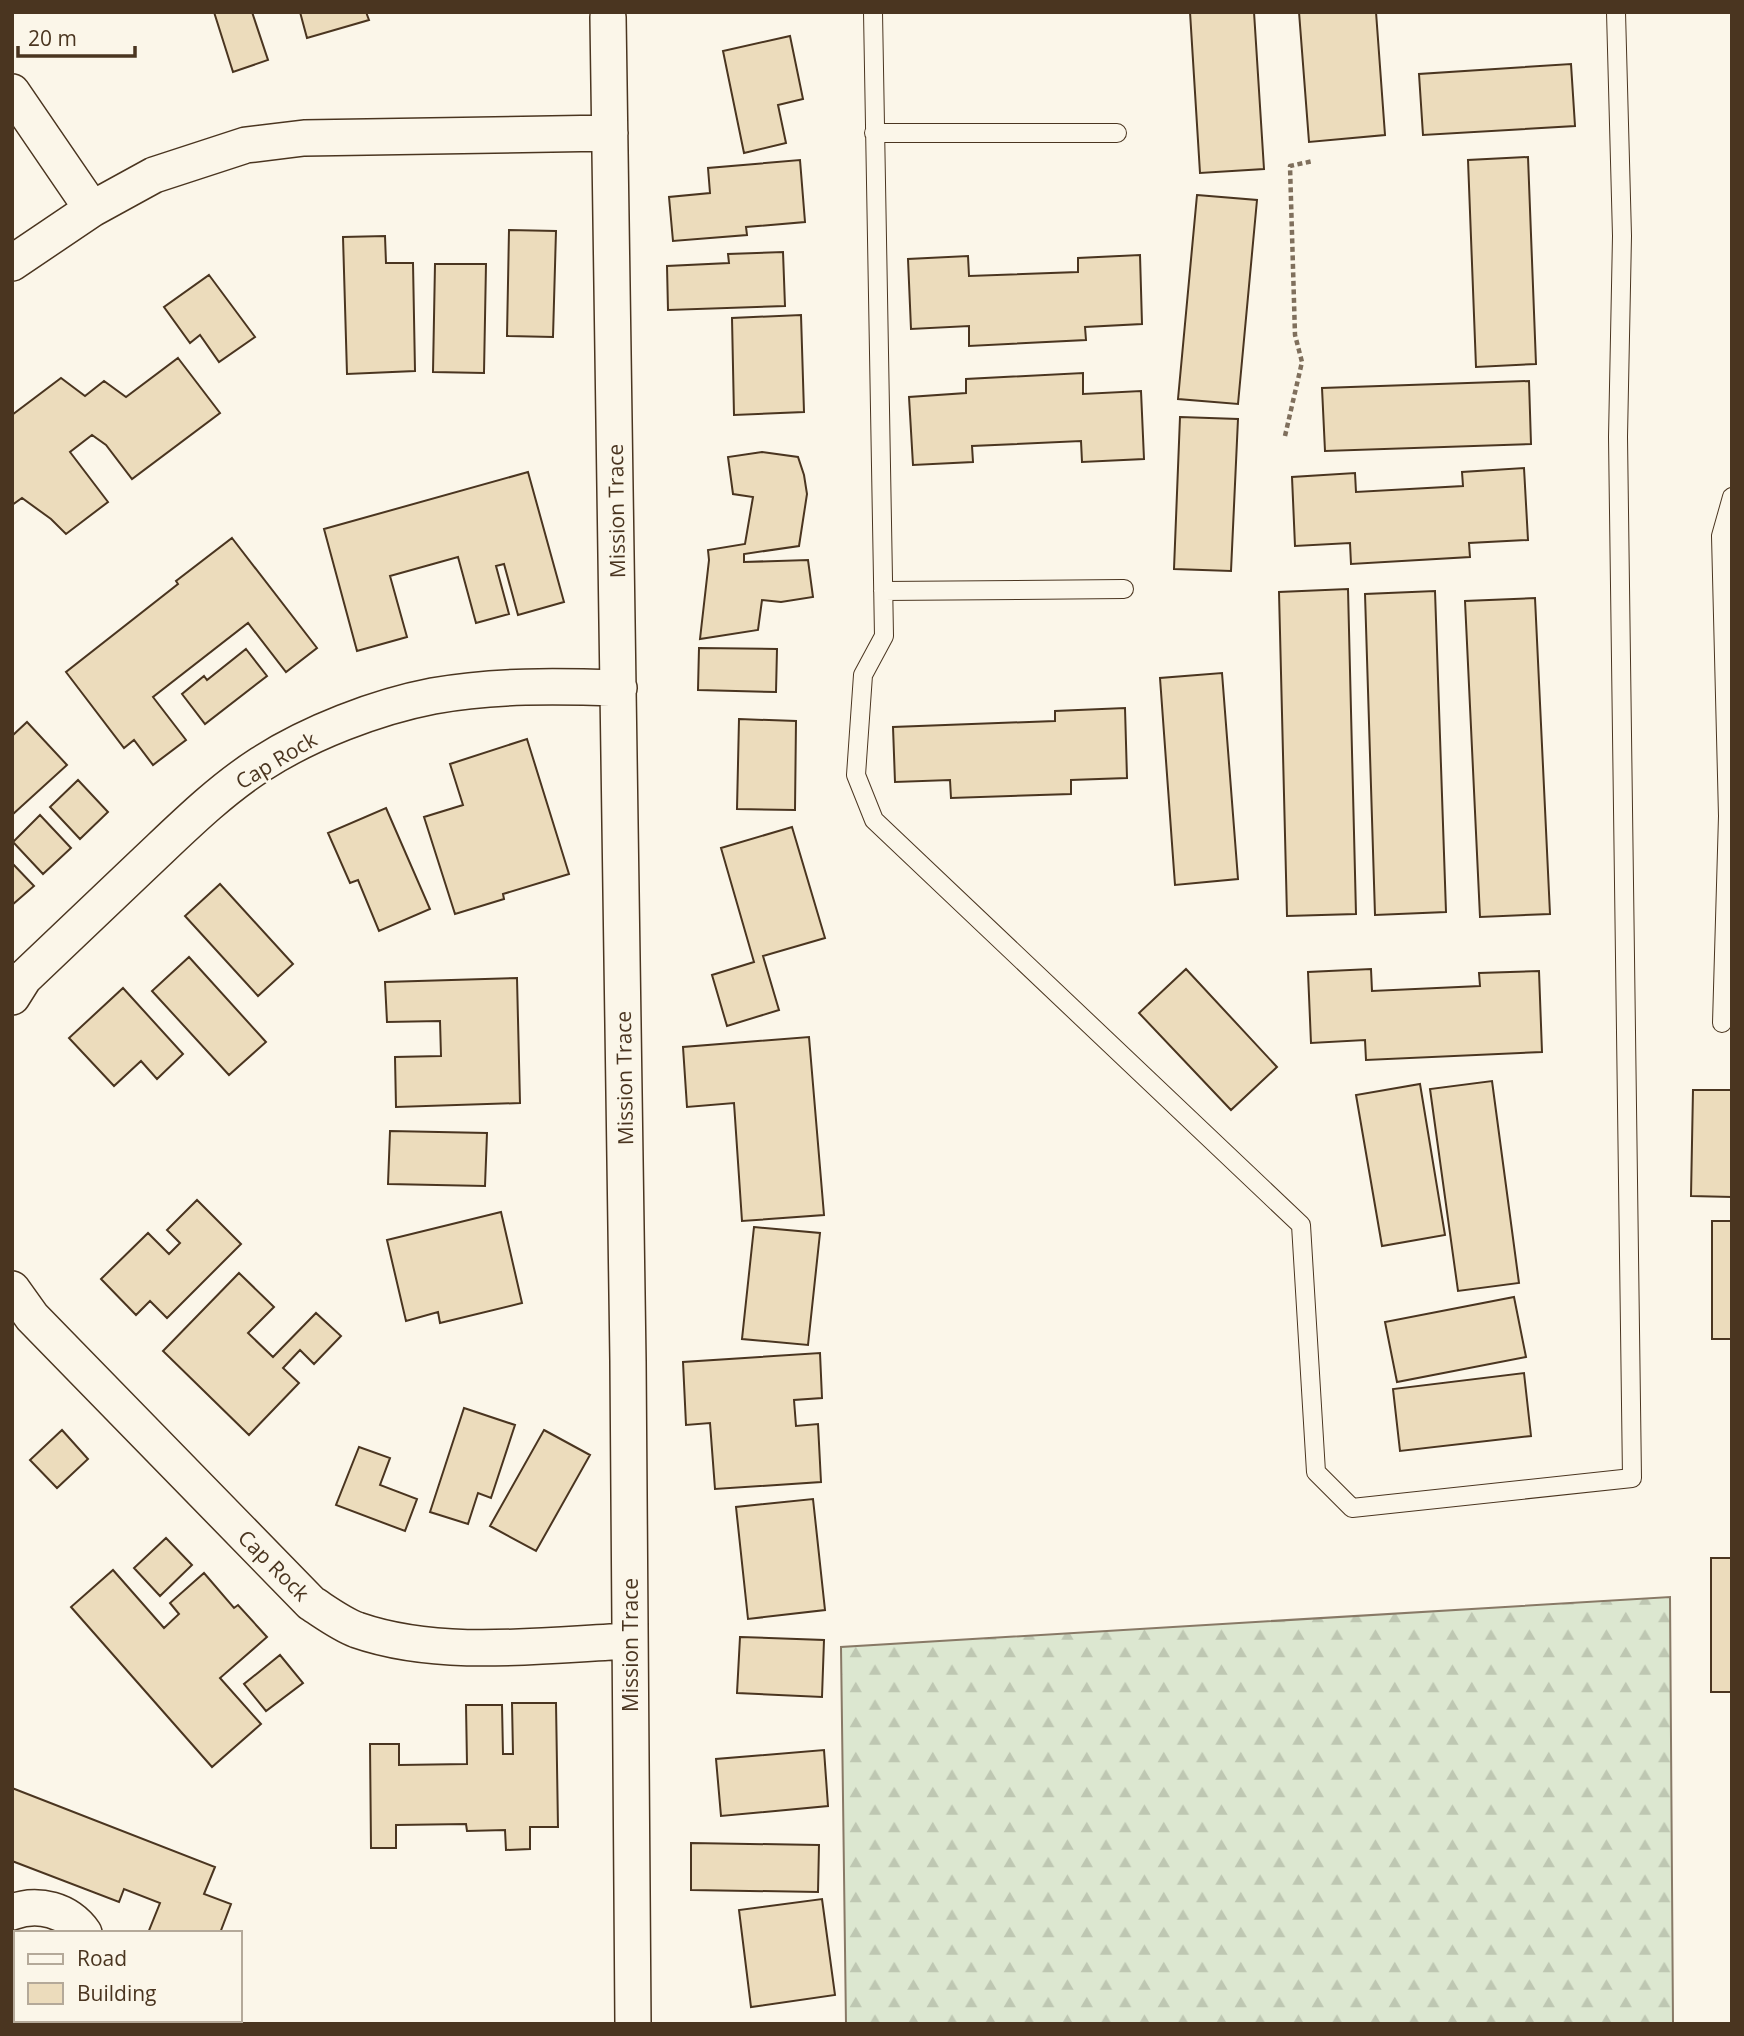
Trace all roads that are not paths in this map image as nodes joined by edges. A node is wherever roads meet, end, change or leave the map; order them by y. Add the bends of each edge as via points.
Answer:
1 (873, 12) edge
2 (1616, 12) edge
3 (608, 17) dead end
4 (12, 92) edge
5 (610, 133) junction
6 (874, 133) junction
7 (1116, 133) dead end
8 (92, 209) junction
9 (12, 263) edge
10 (1732, 497) edge
11 (1124, 589) dead end
12 (883, 592) junction
13 (618, 688) junction
14 (1730, 817) edge
15 (12, 997) edge
16 (1722, 1023) dead end
17 (12, 1289) edge
18 (630, 1642) junction
19 (12, 1912) edge
20 (82, 1931) edge
21 (633, 2024) edge

1 - 6 lane
2 - 12 lane via 1622,236 1618,437 1632,1478 1352,1508 1317,1472 1301,1226 874,820 856,775 863,675 884,636
3 - 5 street, Mission Trace
4 - 8 street
5 - 8 street via 304,138 246,145 154,175
5 - 13 street, Mission Trace
6 - 7 lane
6 - 12 lane
8 - 9 street
10 - 14 lane via 1721,536
11 - 12 lane
13 - 15 street, Cap Rock via 491,688 431,696 345,722 302,741 260,765 185,824 24,978
13 - 18 street, Mission Trace
14 - 16 lane
17 - 18 street, Cap Rock via 32,1318 311,1603 354,1629 402,1643 463,1648
18 - 21 street, Mission Trace
19 - 20 street via 37,1907 54,1910

